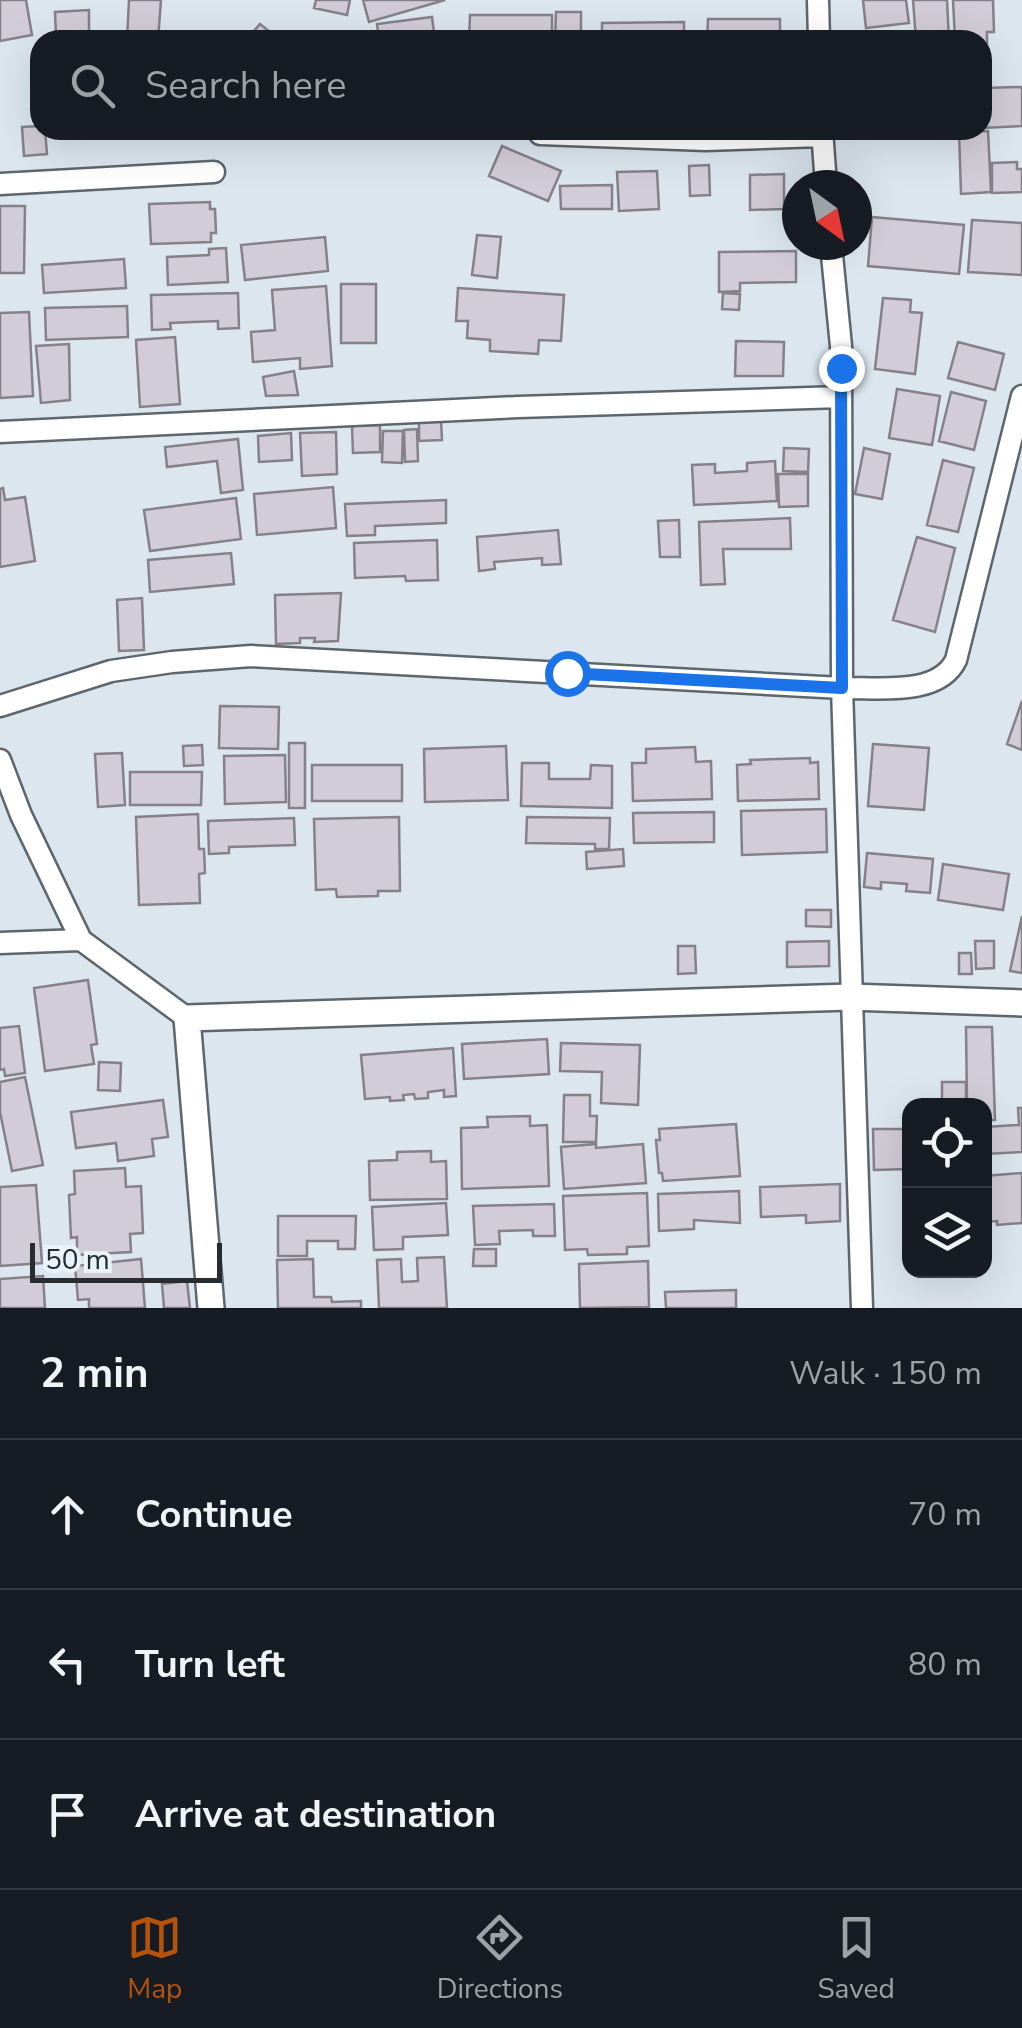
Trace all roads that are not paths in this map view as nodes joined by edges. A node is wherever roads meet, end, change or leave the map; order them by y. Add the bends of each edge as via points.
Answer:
1 (818, 0) edge
2 (819, 30) edge
3 (823, 140) edge
4 (825, 170) edge
5 (214, 172) dead end
6 (0, 184) edge
7 (833, 260) edge
8 (1022, 396) edge
9 (841, 397) junction
10 (0, 432) edge
11 (842, 688) junction
12 (0, 706) edge
13 (0, 760) edge
14 (81, 940) junction
15 (0, 944) edge
16 (850, 997) junction
17 (1022, 1003) edge
18 (187, 1018) junction
19 (212, 1308) edge
20 (862, 1308) edge

1 - 2 street
3 - 4 street
5 - 6 street
7 - 9 street
8 - 11 street via 951,671 918,686
9 - 10 street
9 - 11 street
11 - 12 street via 251,656 112,671
11 - 16 street
13 - 14 street
14 - 15 street
14 - 18 street
16 - 17 street
16 - 18 street
16 - 20 street
18 - 19 street

